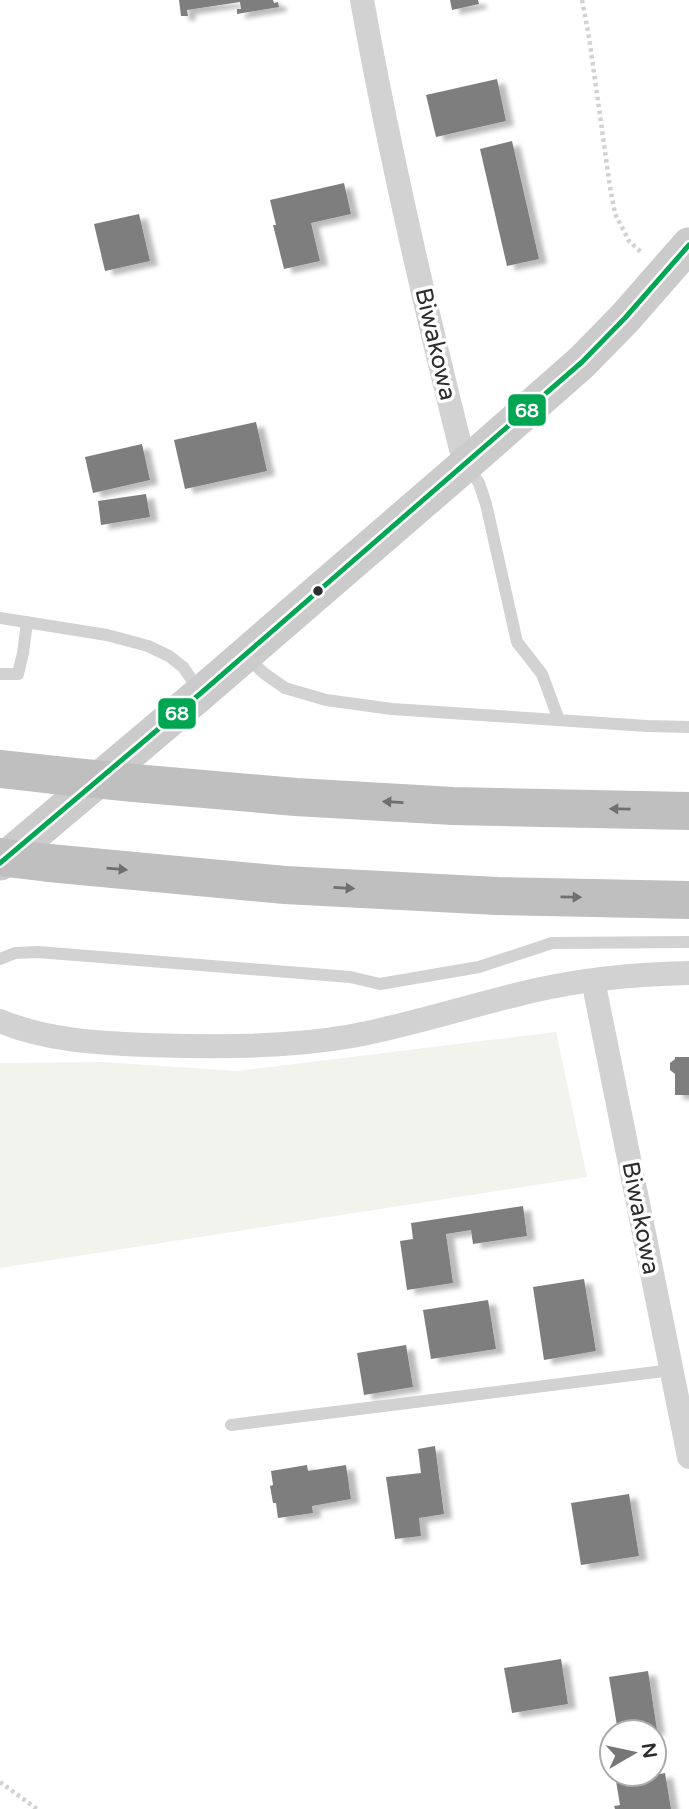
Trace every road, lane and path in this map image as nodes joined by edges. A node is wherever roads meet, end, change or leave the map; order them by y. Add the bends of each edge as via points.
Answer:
1 (362, 0) edge
2 (582, 0) edge
3 (678, 257) edge
4 (465, 465) junction
5 (0, 618) edge
6 (27, 622) junction
7 (244, 655) junction
8 (0, 674) edge
9 (201, 693) junction
10 (559, 720) junction
11 (689, 727) edge
12 (0, 769) edge
13 (689, 811) edge
14 (0, 857) edge
15 (0, 863) edge
16 (689, 900) edge
17 (689, 942) edge
18 (0, 959) edge
19 (689, 973) edge
20 (593, 980) junction
21 (0, 1021) edge
22 (672, 1370) junction
23 (231, 1425) dead end
24 (689, 1457) edge
25 (0, 1782) edge
26 (37, 1809) edge

1 - 4 street, Biwakowa via 434,343
2 - 3 path via 615,214 629,241 645,256
3 - 4 street via 582,362
4 - 7 street
4 - 10 lane, Biwakowa via 479,483 486,504 517,642 542,674
5 - 6 lane
6 - 8 lane via 18,674
6 - 9 lane via 148,646 183,667
7 - 9 street
7 - 10 lane via 285,688 326,700
9 - 15 street
10 - 11 lane
13 -> 12 highway, bridge via 296,797
14 -> 16 highway, bridge via 285,885
17 - 18 lane via 552,943 480,968 380,984 350,977 38,952
19 - 20 street
20 - 21 street via 383,1029 296,1043 94,1042
20 - 22 street, Biwakowa
22 - 23 lane
22 - 24 street, Biwakowa
25 - 26 path

